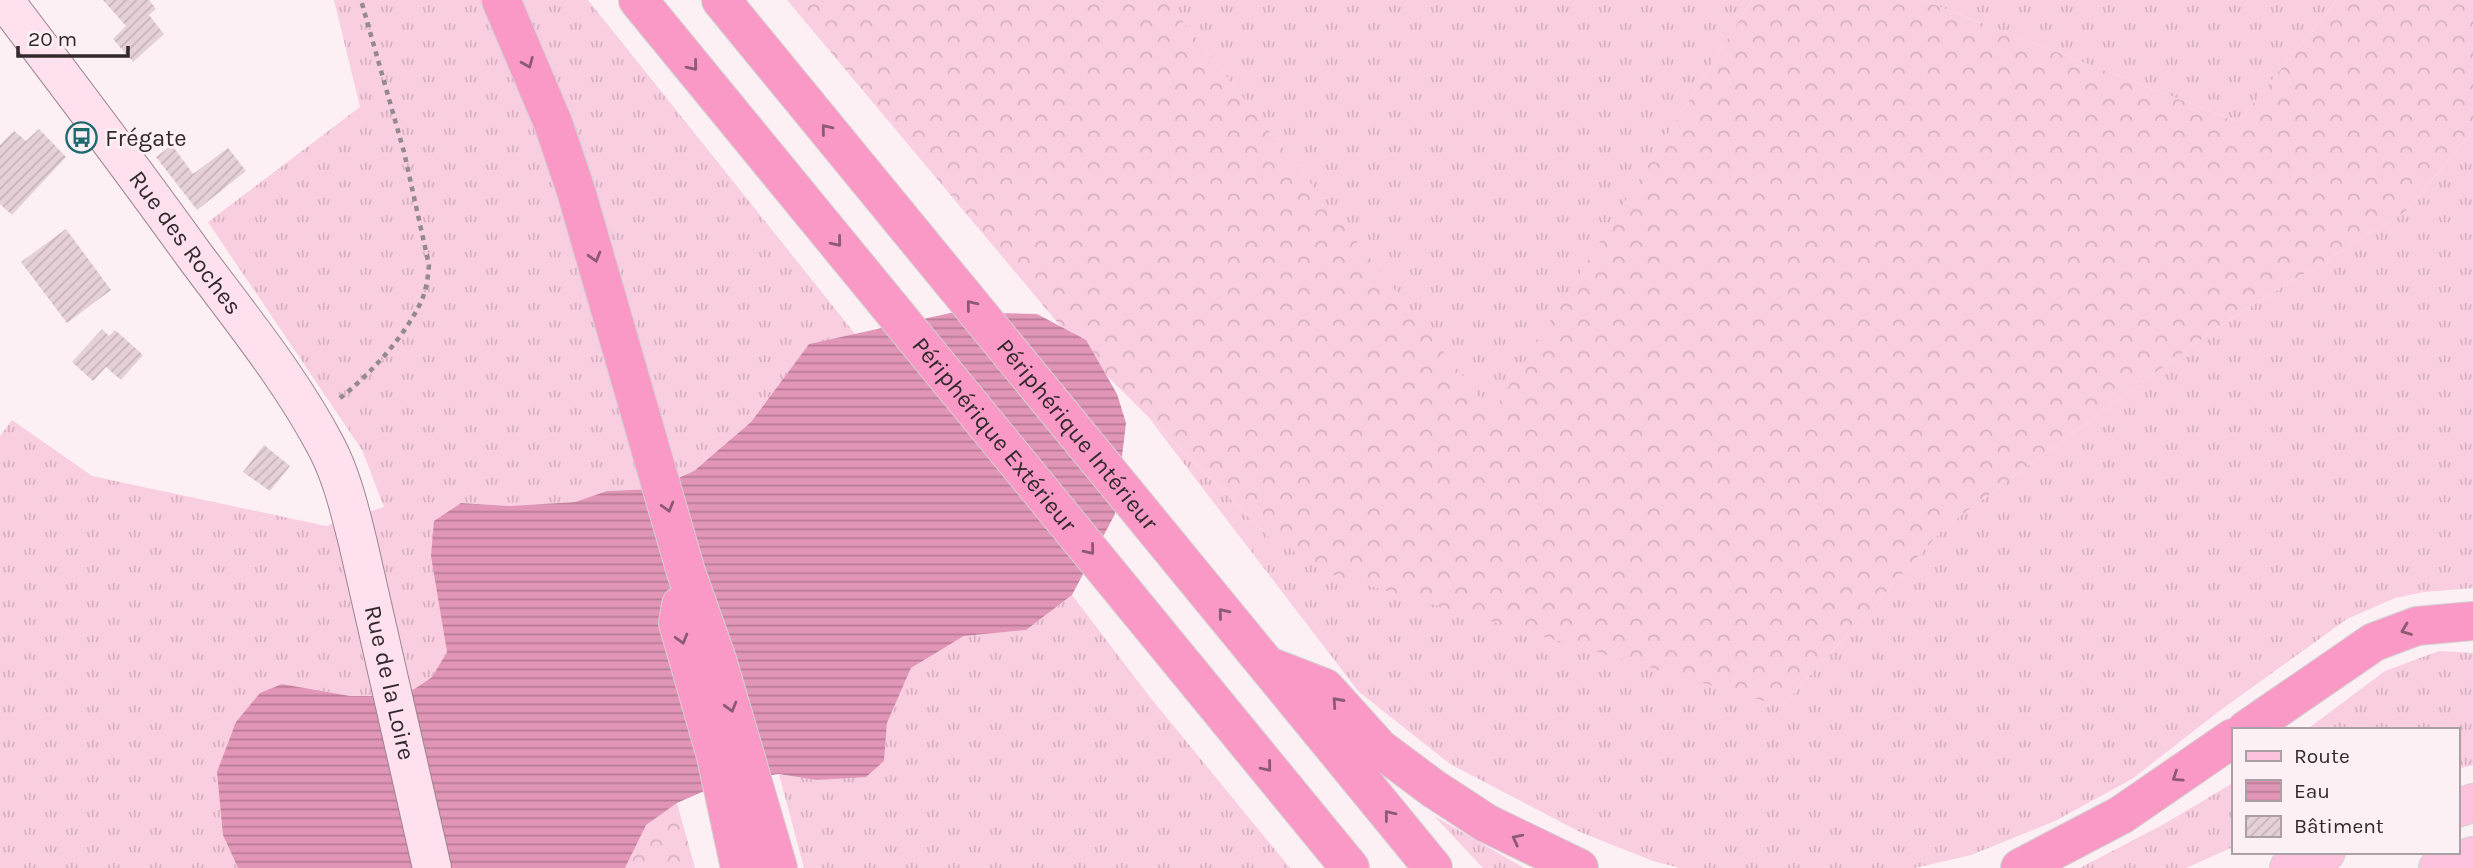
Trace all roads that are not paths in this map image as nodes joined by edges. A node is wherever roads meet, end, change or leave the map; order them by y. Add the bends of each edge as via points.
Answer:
1 (4, 0) edge
2 (501, 0) edge
3 (721, 0) edge
4 (644, 7) edge
5 (346, 497) joint
6 (2473, 621) edge
7 (1267, 666) junction
8 (2249, 728) edge
9 (2232, 739) edge
10 (2321, 854) edge
11 (756, 855) edge
12 (2473, 856) edge
13 (432, 868) edge
14 (1350, 868) edge
15 (1433, 868) edge
16 (1579, 868) edge
17 (2020, 868) edge
18 (2289, 868) edge
19 (2438, 868) edge

1 - 5 street, Rue des Roches via 310,417
2 -> 11 highway via 557,134 649,442 687,572 678,623 716,756
7 -> 3 highway, Périphérique Intérieur
4 -> 14 highway, Périphérique Extérieur
5 - 13 street, Rue de la Loire
6 -> 8 highway via 2417,625 2374,642
15 -> 7 highway, Périphérique Intérieur
16 -> 7 highway via 1486,824 1379,748 1325,688
9 -> 17 highway via 2121,815
10 - 18 main road
12 - 19 main road

